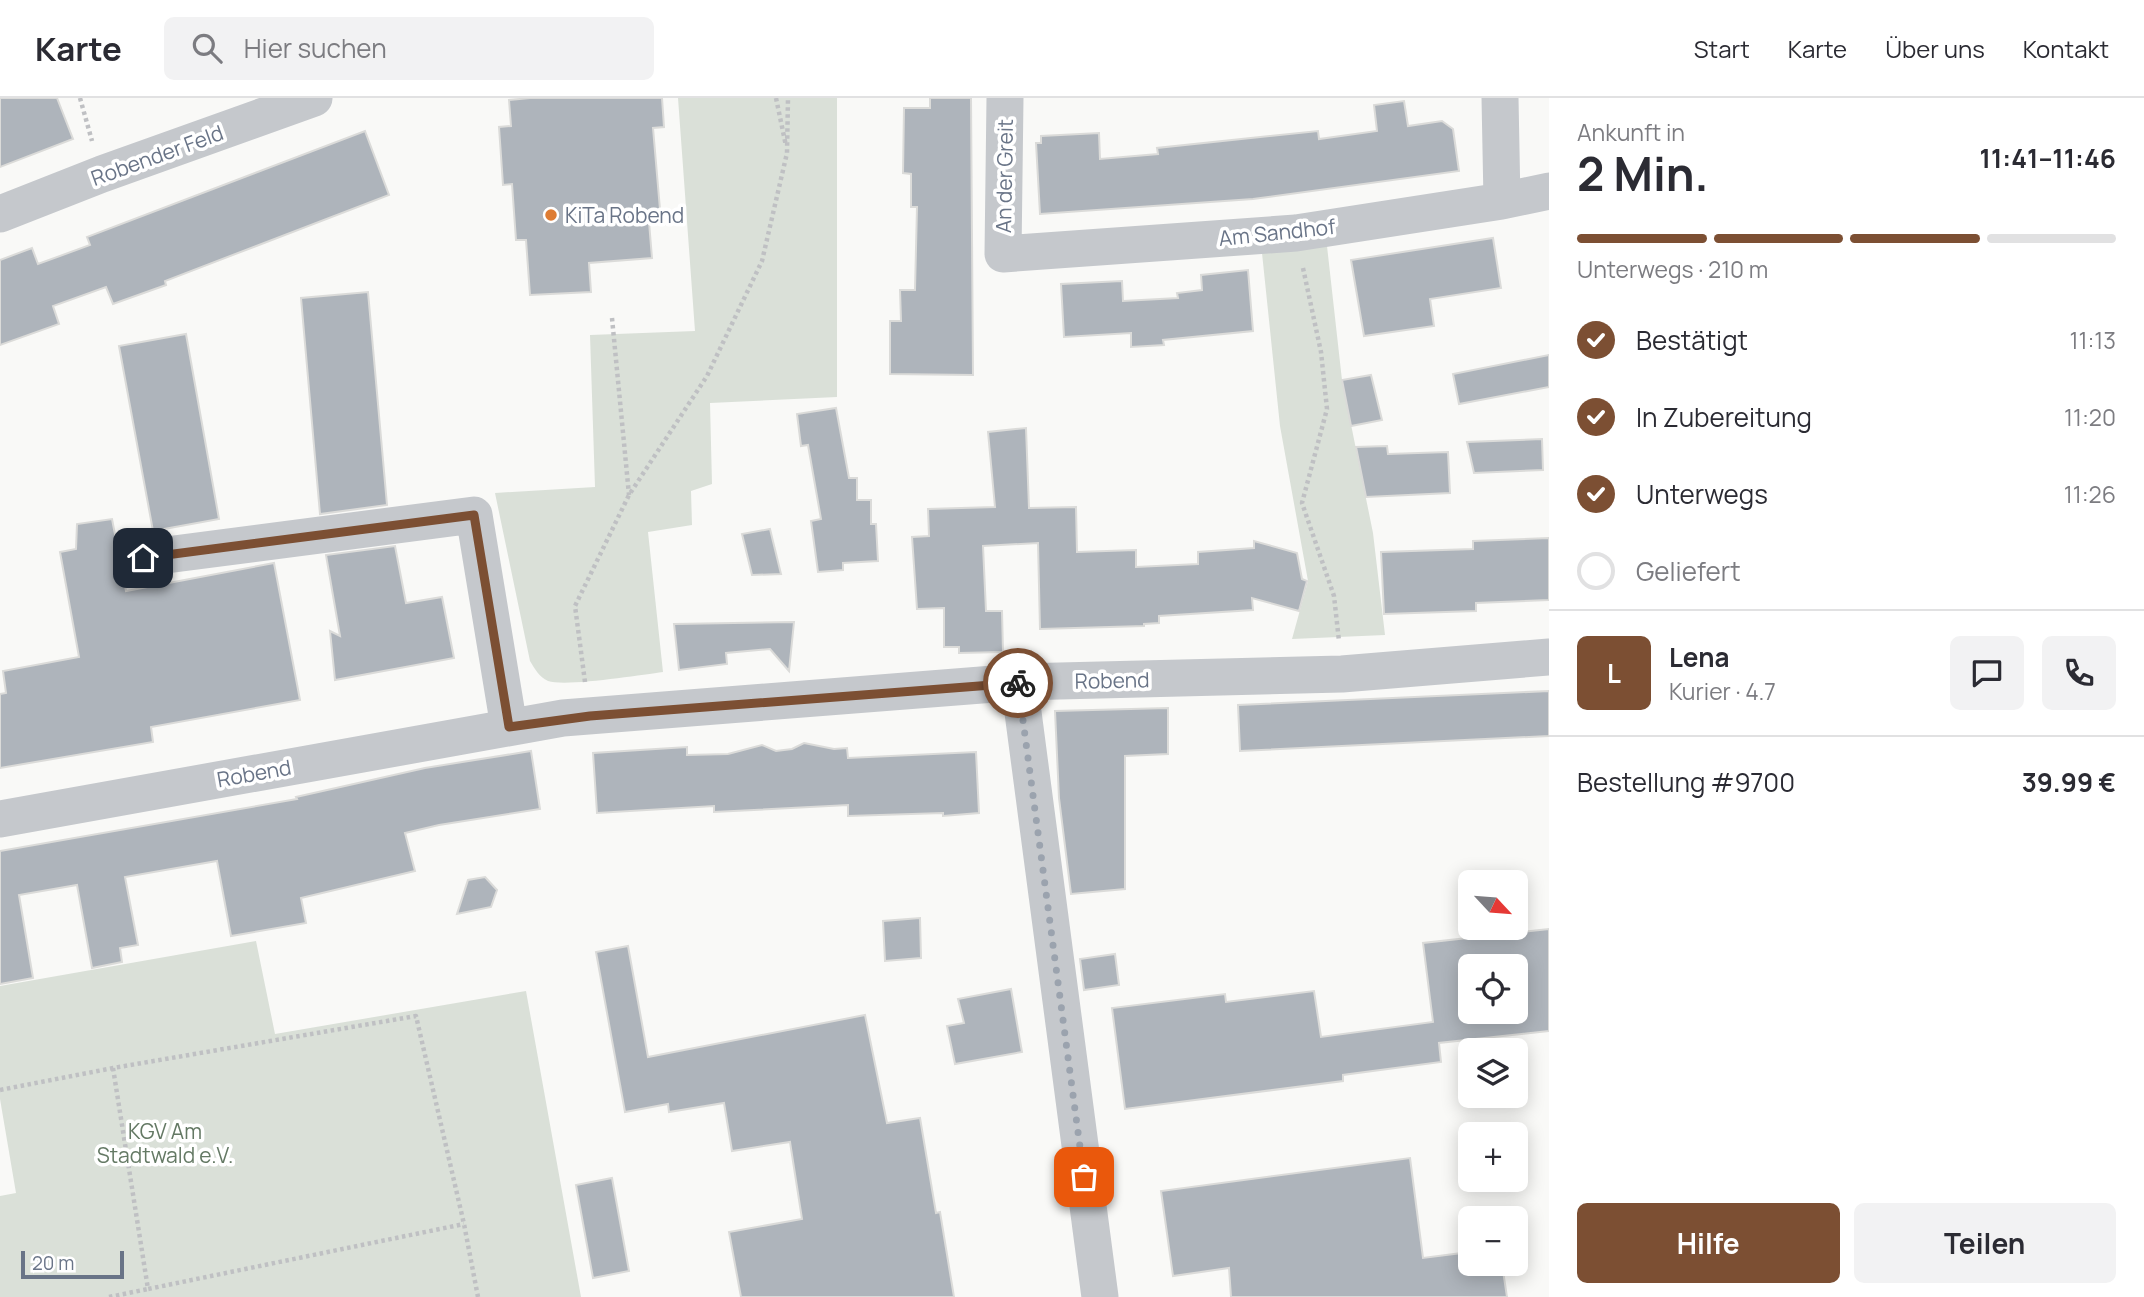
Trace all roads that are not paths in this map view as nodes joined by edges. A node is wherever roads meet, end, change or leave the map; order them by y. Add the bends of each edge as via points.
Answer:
1 (314, 98) edge
2 (1005, 98) edge
3 (1500, 98) edge
4 (1549, 191) edge
5 (1502, 201) junction
6 (0, 214) edge
7 (1003, 254) joint
8 (143, 558) dead end
9 (1549, 657) edge
10 (1018, 682) junction
11 (509, 727) junction
12 (0, 819) edge
13 (1100, 1297) edge

1 - 6 street, Robender Feld
2 - 7 street, An der Greit
3 - 5 street
4 - 5 street, Am Sandhof
5 - 7 street, Am Sandhof via 1296,233
8 - 11 street via 474,515
9 - 10 street, Robend via 1342,674
10 - 11 street, Robend via 590,716
10 - 13 street
11 - 12 street, Robend

